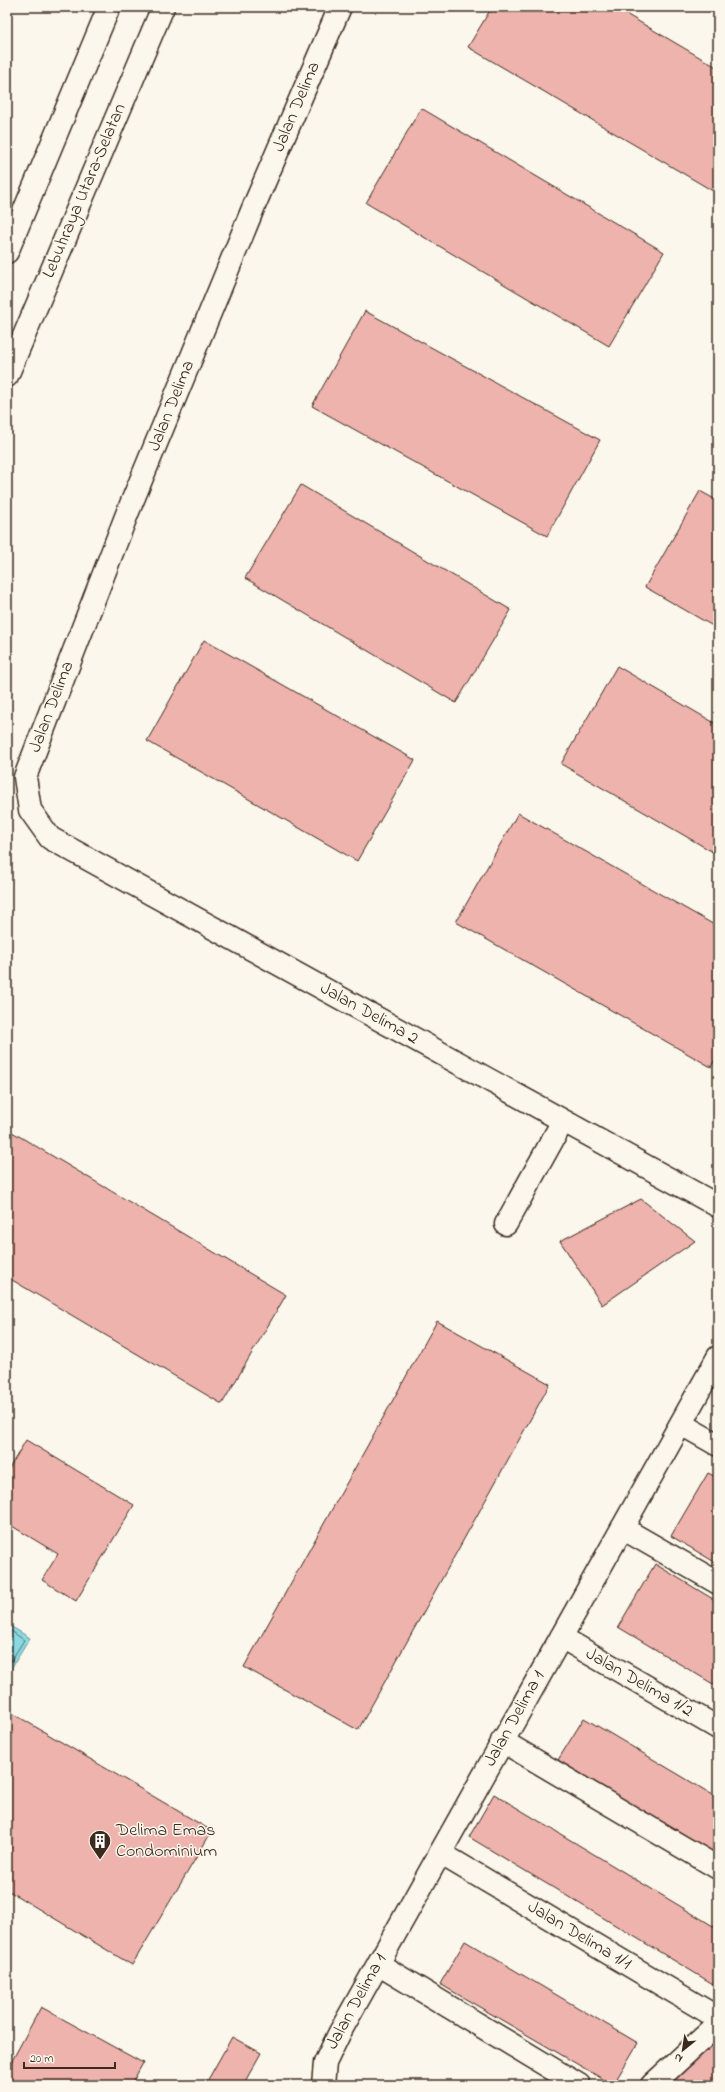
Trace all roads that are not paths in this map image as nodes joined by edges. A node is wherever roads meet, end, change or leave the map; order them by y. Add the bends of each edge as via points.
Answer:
1 (109, 7) edge
2 (163, 7) edge
3 (340, 7) edge
4 (7, 252) edge
5 (7, 376) edge
6 (30, 810) joint
7 (563, 1121) junction
8 (718, 1206) edge
9 (506, 1224) dead end
10 (718, 1357) edge
11 (681, 1424) junction
12 (718, 1445) edge
13 (622, 1528) junction
14 (718, 1583) edge
15 (561, 1637) junction
16 (718, 1728) edge
17 (502, 1741) junction
18 (440, 1853) junction
19 (718, 1868) edge
20 (378, 1964) junction
21 (718, 2018) edge
22 (718, 2024) edge
23 (323, 2085) edge
24 (579, 2085) edge
25 (652, 2085) edge

1 - 4 main road
2 - 5 main road, Lebuhraya Utara–Selatan
3 - 6 main road, Jalan Delima via 254,206 127,514 25,777
6 - 7 main road, Jalan Delima 2 via 50,838
7 - 8 main road, Jalan Delima 2
7 - 9 main road
10 - 11 main road, Jalan Delima 1
11 - 12 main road
11 - 13 main road, Jalan Delima 1
13 - 14 main road
13 - 15 main road, Jalan Delima 1
15 - 16 main road, Jalan Delima 1/2
15 - 17 main road, Jalan Delima 1
17 - 18 main road, Jalan Delima 1
17 - 19 main road
18 - 20 main road, Jalan Delima 1
18 - 21 main road, Jalan Delima 1/1
20 - 23 main road, Jalan Delima 1 via 325,2063
20 - 24 main road
22 - 25 main road

